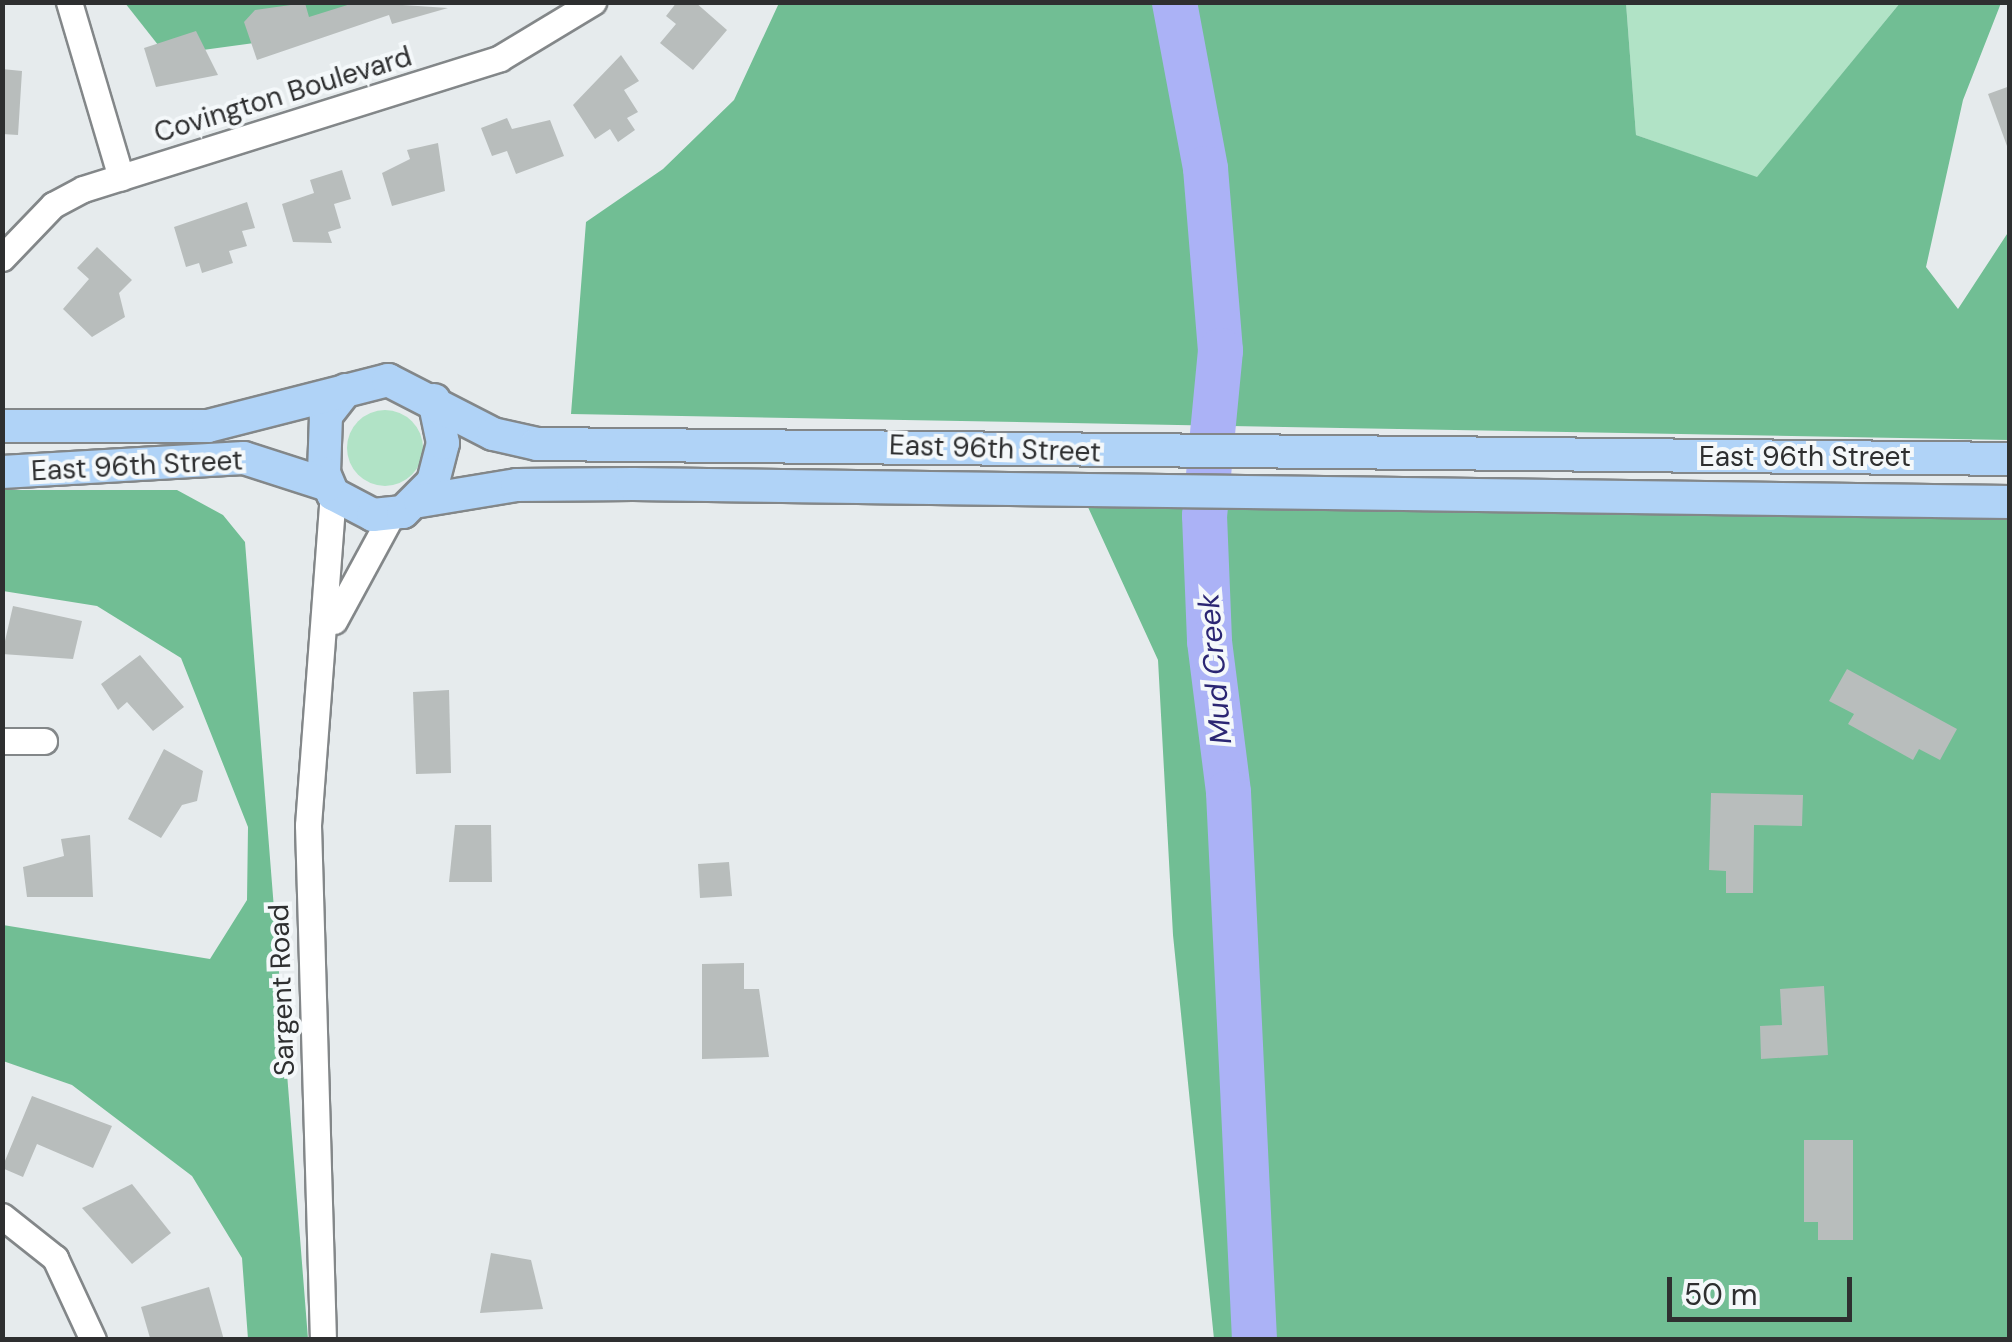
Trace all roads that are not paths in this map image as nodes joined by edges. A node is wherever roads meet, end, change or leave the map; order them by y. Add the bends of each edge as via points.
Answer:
1 (69, 2) edge
2 (593, 2) edge
3 (121, 177) junction
4 (2, 258) edge
5 (346, 390) junction
6 (434, 400) junction
7 (2, 426) edge
8 (2010, 459) edge
9 (2, 472) edge
10 (330, 490) junction
11 (2010, 502) edge
12 (405, 508) junction
13 (326, 639) junction
14 (2, 740) edge
15 (44, 741) dead end
16 (2, 1216) edge
17 (93, 1340) edge
18 (323, 1340) edge

1 - 3 street
2 - 3 street, Covington Boulevard via 500,58
3 - 4 street, Covington Boulevard via 53,205
5 - 6 main road, East 96th Street via 399,382
5 - 7 main road, East 96th Street via 208,426
5 - 10 main road via 326,416
6 - 8 main road, East 96th Street via 523,443 745,440 1120,453
6 - 12 main road via 442,455
9 - 10 main road, East 96th Street via 253,458
10 - 12 main road, East 96th Street via 363,513
10 - 13 street, Sargent Road
11 - 12 main road, East 96th Street via 554,484
12 - 13 street, Sargent Road
13 - 18 street, Sargent Road via 308,841
14 - 15 street
16 - 17 street via 62,1268

